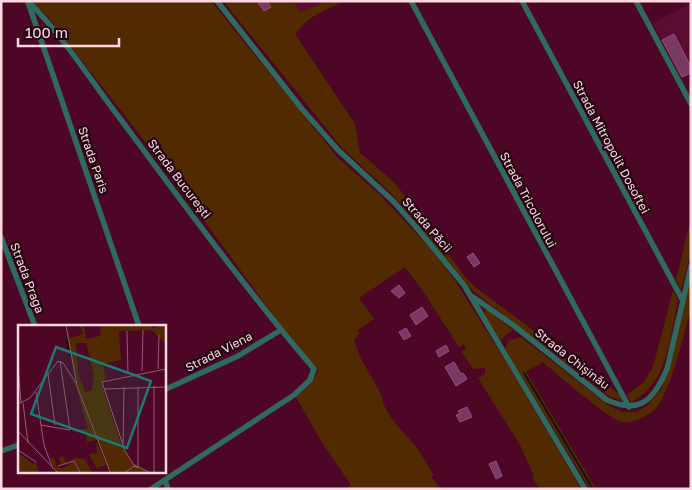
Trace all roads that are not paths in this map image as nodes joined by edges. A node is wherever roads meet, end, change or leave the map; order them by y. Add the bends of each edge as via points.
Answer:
1 (28, 1) edge
2 (217, 1) edge
3 (411, 1) edge
4 (522, 1) edge
5 (636, 1) edge
6 (691, 104) edge
7 (1, 237) edge
8 (691, 266) edge
9 (471, 296) junction
10 (683, 302) junction
11 (35, 325) edge
12 (139, 325) edge
13 (281, 330) junction
14 (165, 390) edge
15 (629, 407) junction
16 (18, 445) edge
17 (1, 451) edge
18 (165, 480) junction
19 (151, 489) edge
20 (168, 489) edge
21 (585, 489) edge

1 - 12 street, Strada Paris
1 - 13 street, Strada București via 64,42
2 - 9 street, Strada Păcii via 302,109 338,150 416,227
3 - 15 street, Strada Tricolorului
4 - 10 street, Strada Mitropolit Dosoftei
5 - 6 street
7 - 11 street, Strada Praga
8 - 10 street
9 - 15 street, Strada Chișinău via 607,400
9 - 21 street, Strada Păcii
10 - 15 street via 662,380 647,400
13 - 14 street, Strada Viena via 238,356
13 - 18 street, Strada București via 314,369 310,380 294,395
16 - 17 street
18 - 19 street
18 - 20 street

